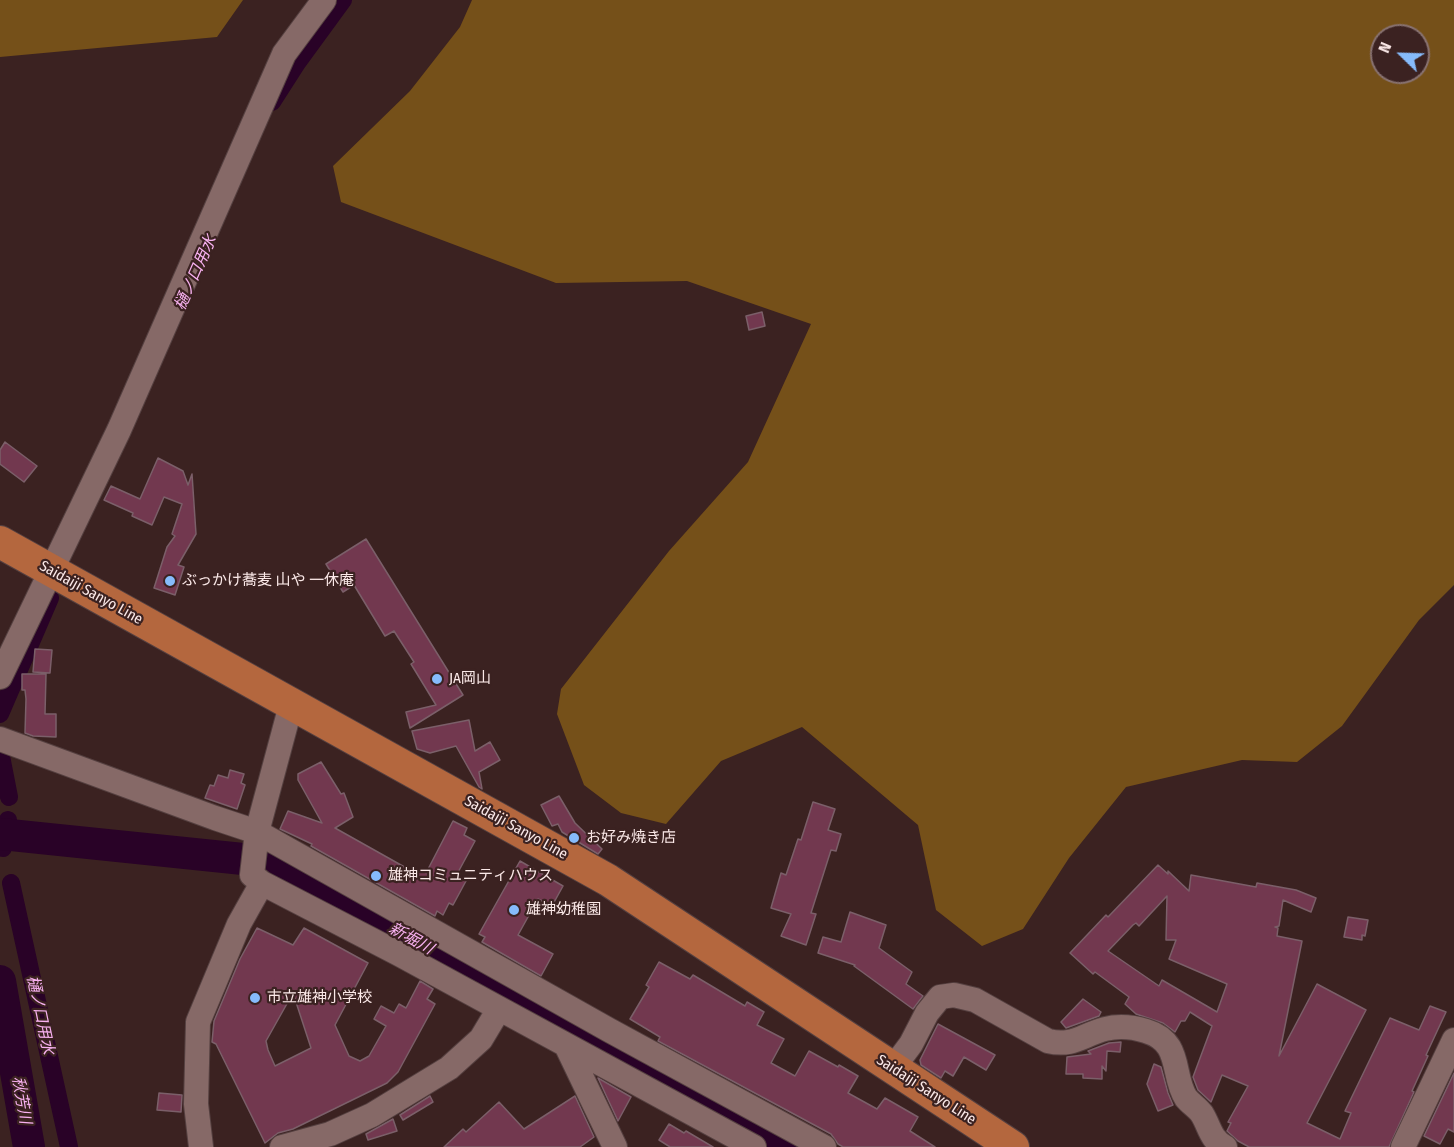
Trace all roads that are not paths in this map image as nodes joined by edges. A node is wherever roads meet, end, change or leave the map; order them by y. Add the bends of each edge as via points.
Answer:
1 (324, 0) edge
2 (0, 542) edge
3 (50, 569) junction
4 (0, 676) edge
5 (291, 705) junction
6 (0, 739) edge
7 (256, 835) junction
8 (257, 879) junction
9 (407, 937) junction
10 (498, 1009) junction
11 (1454, 1040) edge
12 (566, 1045) junction
13 (602, 1045) junction
14 (893, 1068) junction
15 (201, 1147) edge
16 (282, 1147) edge
17 (615, 1147) edge
18 (754, 1147) edge
19 (824, 1147) edge
20 (1013, 1147) edge
21 (1225, 1147) edge
22 (1402, 1147) edge

1 - 3 street via 284,54 119,430
2 - 3 main road, Saidaiji Sanyo Line
3 - 4 street
3 - 5 main road, Saidaiji Sanyo Line
5 - 7 street
5 - 14 main road, Saidaiji Sanyo Line via 608,880
6 - 7 street
7 - 8 street
7 - 9 street
8 - 9 street
8 - 15 street via 198,1022 196,1104
9 - 10 street
9 - 13 street
10 - 12 street
10 - 16 street via 481,1039 449,1068 372,1115 330,1134
11 - 22 street
12 - 13 street
12 - 17 street
13 - 18 street
13 - 19 street
14 - 20 main road, Saidaiji Sanyo Line
14 - 21 street via 940,997 954,995 975,1000 1048,1041 1061,1044 1106,1029 1148,1031 1161,1038 1170,1050 1186,1097 1201,1112 1216,1142

